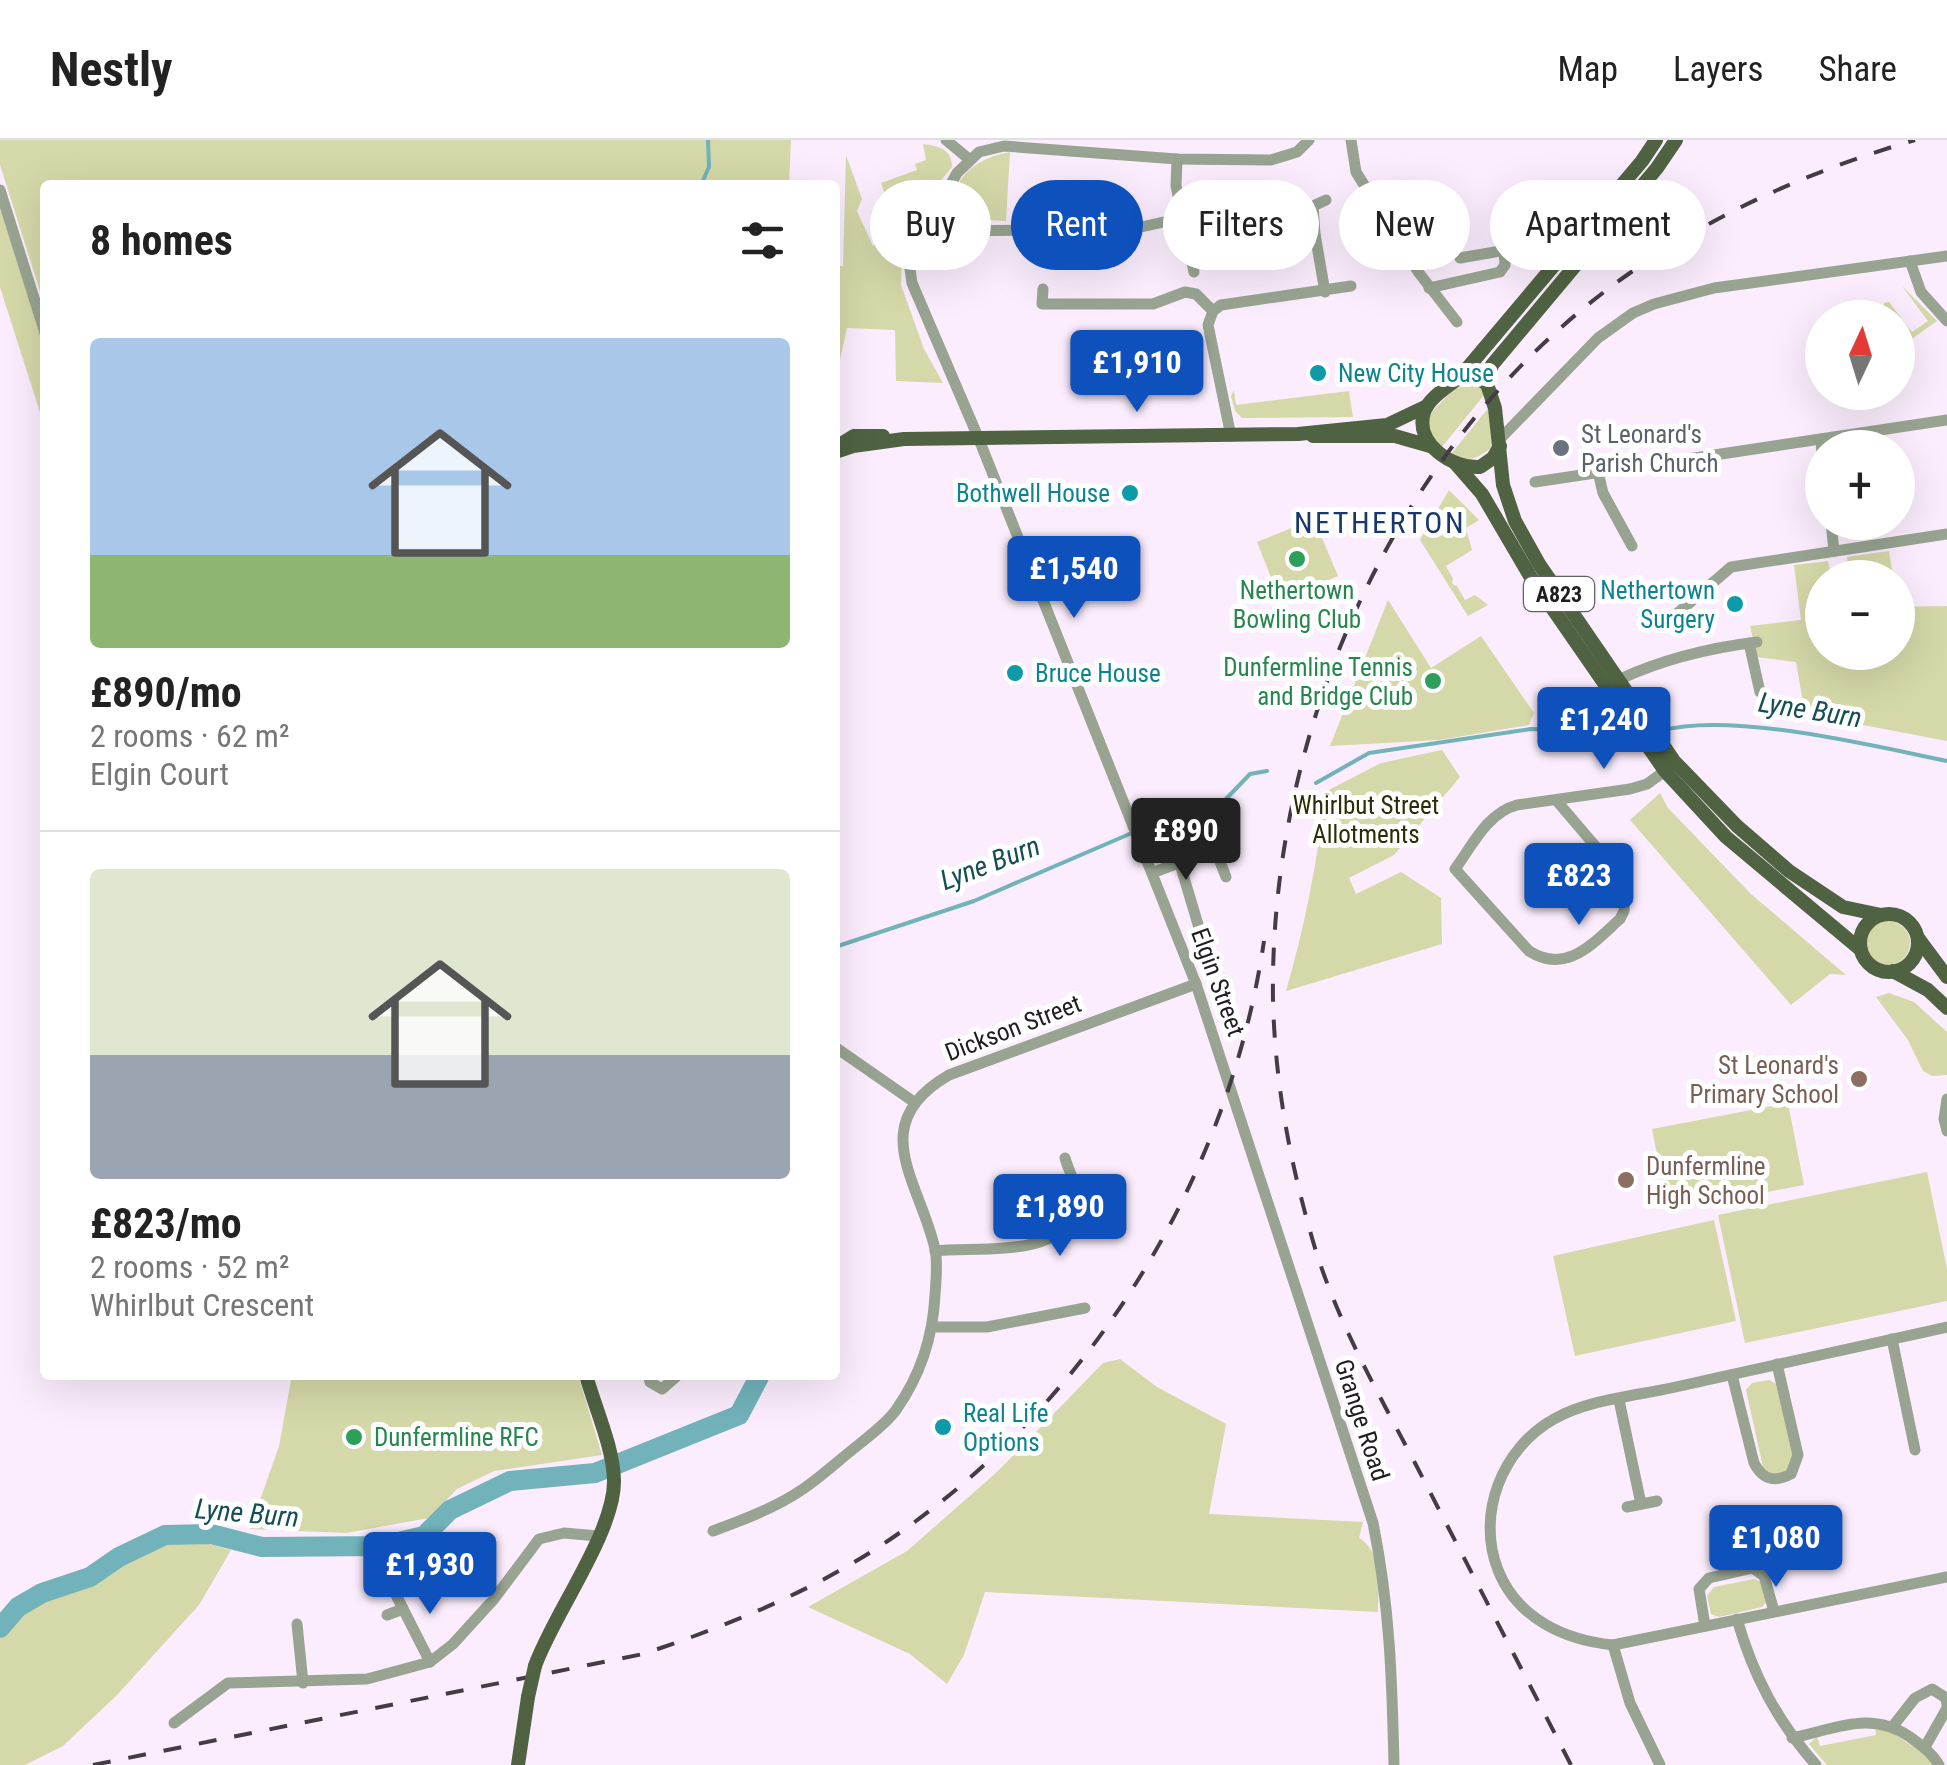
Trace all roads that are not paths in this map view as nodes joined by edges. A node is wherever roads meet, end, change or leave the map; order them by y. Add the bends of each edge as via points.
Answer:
1 (946, 140) edge
2 (1309, 140) edge
3 (1351, 140) edge
4 (1656, 140) edge
5 (1676, 140) edge
6 (969, 159) junction
7 (1176, 159) junction
8 (1176, 180) edge
9 (0, 190) edge
10 (1326, 200) dead end
11 (1319, 204) edge
12 (1163, 222) edge
13 (991, 231) edge
14 (1947, 256) edge
15 (1319, 257) edge
16 (1910, 261) junction
17 (1501, 270) edge
18 (1350, 286) dead end
19 (1430, 288) junction
20 (1043, 289) dead end
21 (1325, 292) junction
22 (1213, 311) junction
23 (40, 318) edge
24 (1947, 321) edge
25 (1457, 322) dead end
26 (1458, 378) junction
27 (1487, 384) junction
28 (1493, 401) junction
29 (1530, 405) junction
30 (1426, 406) junction
31 (1947, 420) edge
32 (1880, 430) edge
33 (1298, 434) junction
34 (1231, 436) junction
35 (978, 437) junction
36 (1805, 441) edge
37 (1500, 442) junction
38 (840, 446) edge
39 (1432, 446) junction
40 (1455, 463) junction
41 (1598, 472) junction
42 (1536, 482) dead end
43 (1947, 534) edge
44 (1833, 540) edge
45 (1632, 546) dead end
46 (1834, 551) junction
47 (1672, 618) dead end
48 (1618, 680) junction
49 (1760, 692) dead end
50 (1647, 736) junction
51 (1664, 771) junction
52 (1556, 800) junction
53 (1180, 864) junction
54 (1152, 874) junction
55 (1226, 878) dead end
56 (1881, 915) junction
57 (1917, 938) junction
58 (1205, 948) dead end
59 (1861, 950) junction
60 (1893, 971) junction
61 (1947, 977) edge
62 (1196, 984) junction
63 (1947, 1008) edge
64 (840, 1050) edge
65 (1234, 1098) joint
66 (1947, 1099) edge
67 (914, 1102) junction
68 (1947, 1131) edge
69 (1065, 1158) dead end
70 (935, 1251) junction
71 (1085, 1308) dead end
72 (934, 1327) junction
73 (1947, 1327) edge
74 (1892, 1339) junction
75 (1778, 1364) junction
76 (1732, 1374) junction
77 (587, 1380) edge
78 (649, 1380) edge
79 (672, 1380) edge
80 (1618, 1400) junction
81 (1915, 1450) dead end
82 (1657, 1501) dead end
83 (1642, 1504) junction
84 (1627, 1507) dead end
85 (713, 1531) dead end
86 (598, 1536) junction
87 (1947, 1577) edge
88 (394, 1591) dead end
89 (403, 1608) junction
90 (1774, 1612) junction
91 (386, 1615) dead end
92 (1737, 1619) junction
93 (297, 1624) dead end
94 (1704, 1626) junction
95 (1612, 1645) junction
96 (430, 1662) junction
97 (302, 1683) junction
98 (1947, 1707) edge
99 (174, 1723) dead end
100 (1894, 1726) junction
101 (1792, 1738) junction
102 (1924, 1747) junction
103 (518, 1765) edge
104 (1394, 1765) edge
105 (1660, 1765) edge
106 (1816, 1765) edge
107 (1939, 1765) edge

1 - 6 street
2 - 7 street via 1284,158
3 - 19 street via 1356,172
4 - 26 main road
5 - 27 main road via 1492,365
6 - 7 street via 1004,146
6 - 35 street, Elgin Street via 915,249 910,269
7 - 8 street
9 - 23 street
10 - 11 street
12 - 13 street via 1132,229
14 - 16 street
15 - 21 street
16 - 24 street via 1921,292
16 - 29 street via 1714,288 1654,304 1598,338
17 - 19 street
18 - 21 street
19 - 25 street
20 - 22 street via 1042,304 1154,304 1185,292
21 - 22 street
22 - 34 street via 1208,325
26 - 27 main road
26 - 30 main road
27 - 28 main road, A823
28 - 29 street via 1510,413
28 - 37 main road, A823
29 - 37 street
30 - 33 main road via 1384,425
30 - 39 main road via 1424,432
31 - 32 street
33 - 34 main road
33 - 39 main road via 1395,436
34 - 35 main road
35 - 38 main road via 863,434
35 - 54 street, Elgin Street
36 - 41 street
37 - 40 main road via 1480,467
37 - 48 main road, A823 via 1503,485 1515,521
39 - 40 main road, A823
40 - 50 main road, A823
41 - 42 street
41 - 45 street
43 - 46 street
44 - 46 street
46 - 47 street via 1731,567
48 - 49 street via 1703,650 1753,643
48 - 50 main road, A823
50 - 51 main road, A823
50 - 56 main road, A823 via 1789,872 1843,907
51 - 52 street via 1640,787
51 - 59 main road, A823 via 1726,837
52 - 52 street via 1626,882 1620,918 1567,960 1529,951 1455,869 1503,809
53 - 54 street
53 - 55 street via 1216,849
53 - 58 street
54 - 62 street, Elgin Street
56 - 57 main road, A823 via 1903,918
56 - 59 main road via 1864,928
57 - 60 main road via 1914,957
57 - 61 main road, A823
59 - 60 main road, A823 via 1872,966
60 - 63 main road, A823
62 - 65 street, Elgin Street
62 - 67 street, Dickson Street via 949,1075
64 - 67 street
65 - 104 street, Grange Road via 1372,1523 1388,1609
66 - 68 street
67 - 70 street via 904,1159
69 - 70 street via 1077,1196 1070,1224 1050,1241
70 - 72 street
71 - 72 street via 986,1328
72 - 85 street via 915,1377 880,1427 802,1490
73 - 74 street
74 - 75 street
74 - 81 street
75 - 76 street
75 - 76 street via 1798,1454 1791,1474 1781,1479 1769,1480 1754,1463
76 - 80 street
77 - 86 main road via 612,1469 613,1494
78 - 79 street via 662,1389
80 - 83 street
80 - 95 street via 1576,1410 1524,1441 1499,1479 1491,1514 1493,1554 1510,1592 1542,1624
82 - 83 street
83 - 84 street
86 - 96 street via 538,1539 489,1604
86 - 103 main road, bridge via 535,1666
87 - 90 street
88 - 89 street
89 - 91 street
89 - 96 street
90 - 92 street
90 - 94 street via 1764,1576 1753,1568 1709,1578 1699,1589
92 - 94 street
92 - 101 street via 1758,1683
93 - 97 street
94 - 95 street
95 - 105 street via 1630,1704
96 - 97 street via 367,1680
97 - 99 street via 228,1683
98 - 100 street via 1932,1689
98 - 102 street
100 - 101 street via 1876,1721
100 - 102 street
101 - 106 street
102 - 107 street

